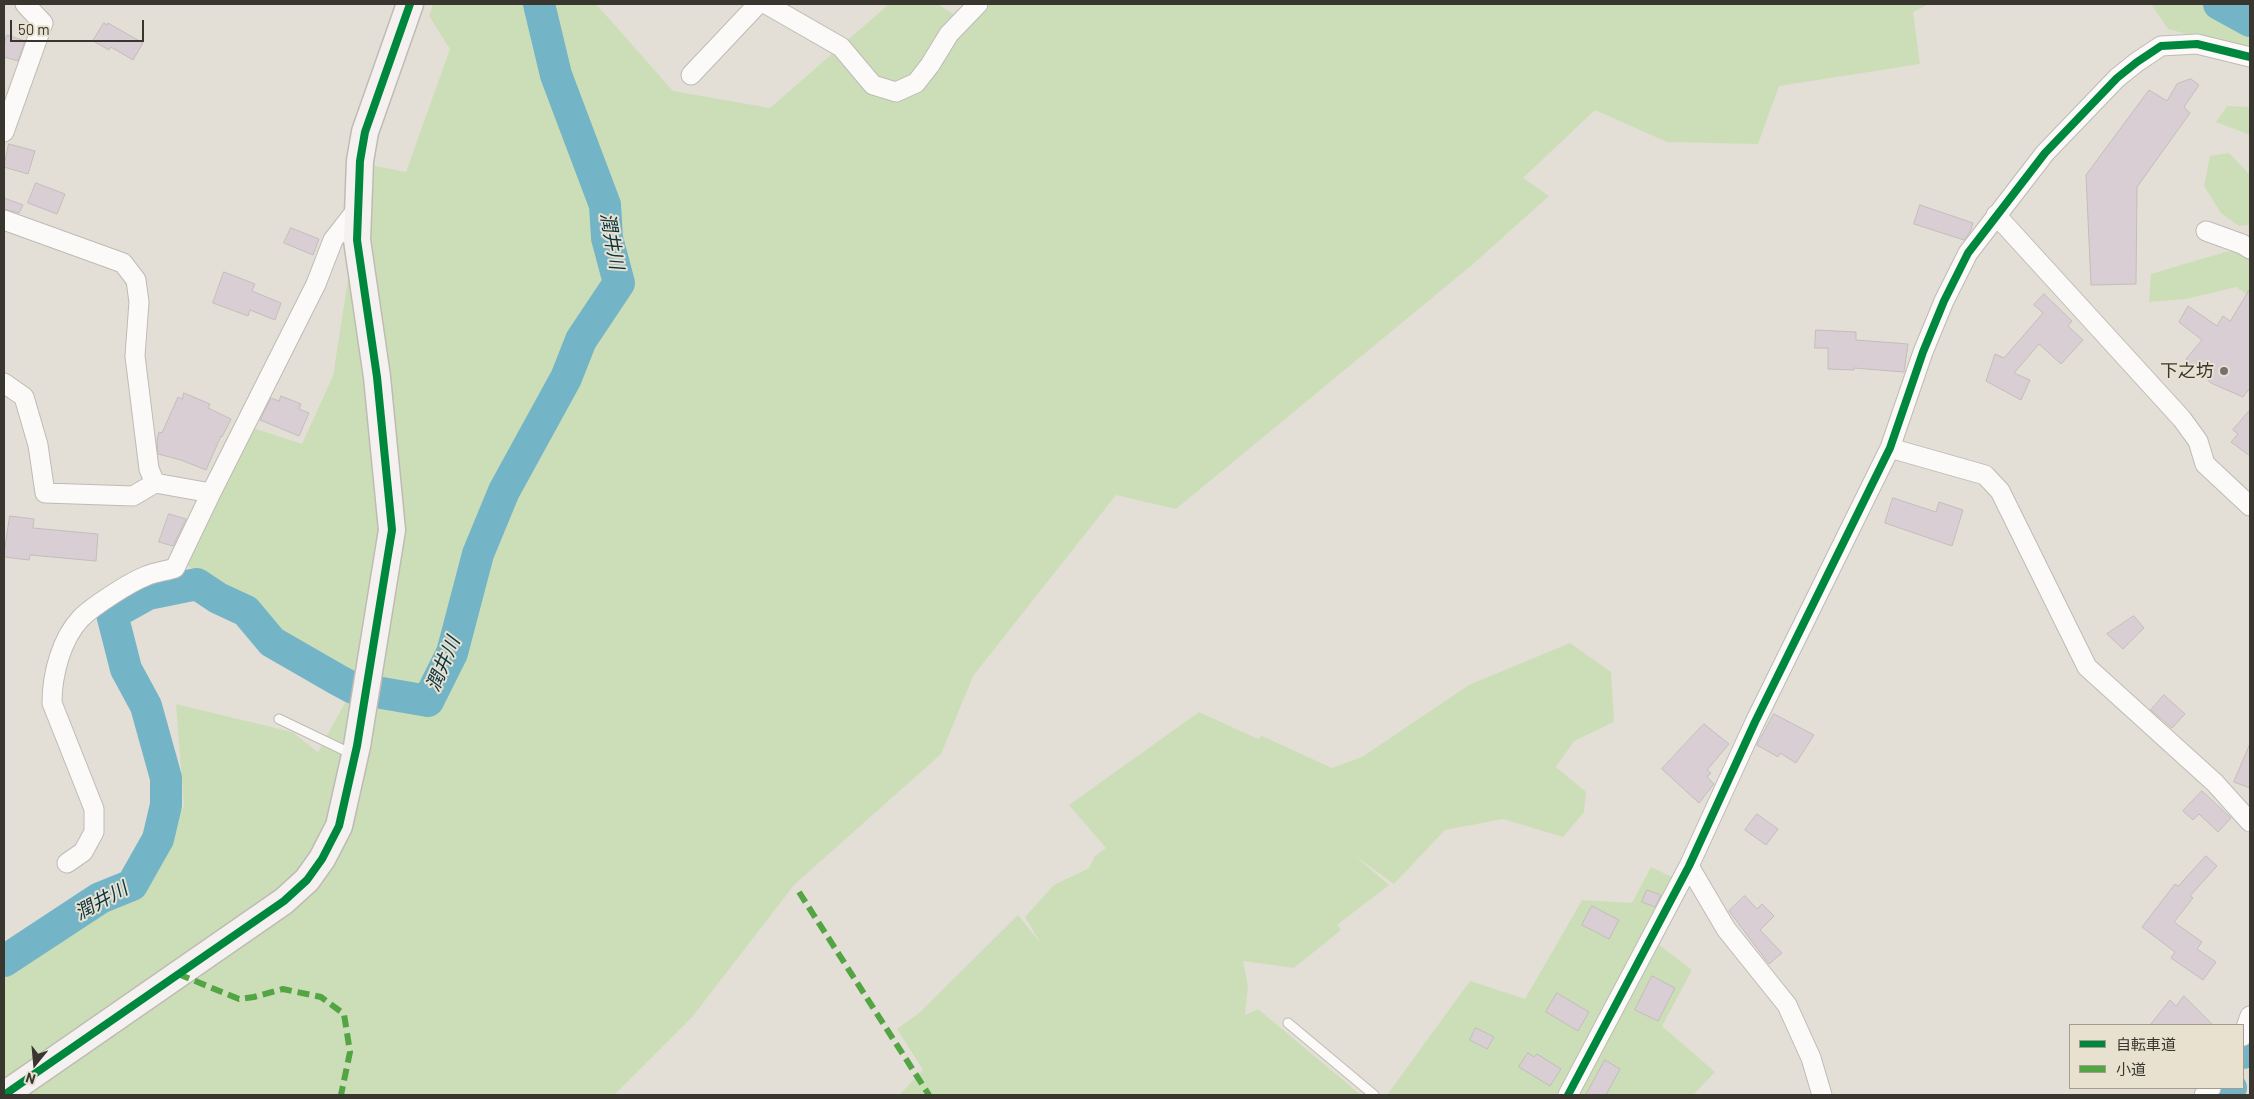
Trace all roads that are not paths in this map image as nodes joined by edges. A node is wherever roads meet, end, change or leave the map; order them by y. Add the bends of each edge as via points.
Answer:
1 (25, 4) edge
2 (410, 4) edge
3 (758, 4) edge
4 (766, 4) edge
5 (978, 4) edge
6 (2250, 57) edge
7 (691, 76) dead end
8 (4, 132) edge
9 (358, 208) junction
10 (1996, 215) junction
11 (4, 220) edge
12 (2206, 231) dead end
13 (2250, 249) edge
14 (4, 383) edge
15 (1890, 448) junction
16 (156, 483) junction
17 (210, 493) junction
18 (2250, 506) edge
19 (279, 719) dead end
20 (356, 750) junction
21 (2250, 822) edge
22 (67, 863) dead end
23 (1689, 866) junction
24 (2250, 1016) edge
25 (1288, 1023) dead end
26 (2244, 1033) edge
27 (4, 1095) edge
28 (1374, 1095) edge
29 (1568, 1095) edge
30 (1822, 1095) edge

1 - 8 street via 43,23
2 - 9 street via 365,132
3 - 7 street
4 - 5 street via 841,47 873,86 896,92 916,83 949,34
6 - 10 street via 2197,44 2161,46 2110,84 2044,153
9 - 17 street via 333,240 316,284
9 - 20 street via 357,240 377,376 392,530
10 - 15 street via 1968,253 1944,301
10 - 18 street via 2182,419 2198,441 2204,464
11 - 16 street via 123,263 136,280 139,302 135,356 149,469
12 - 13 street
14 - 16 street via 24,397 38,445 45,493 133,496
15 - 21 street via 1985,475 2000,490 2088,667 2215,783
15 - 23 street via 1755,722
16 - 17 street
17 - 22 street via 175,568 146,576 113,595 81,618 63,645 52,703 94,808 94,832 83,852
19 - 20 lane
20 - 27 street via 338,826 308,880 284,901
23 - 29 street
23 - 30 street via 1726,929 1787,1006 1811,1058
24 - 26 street
25 - 28 lane

